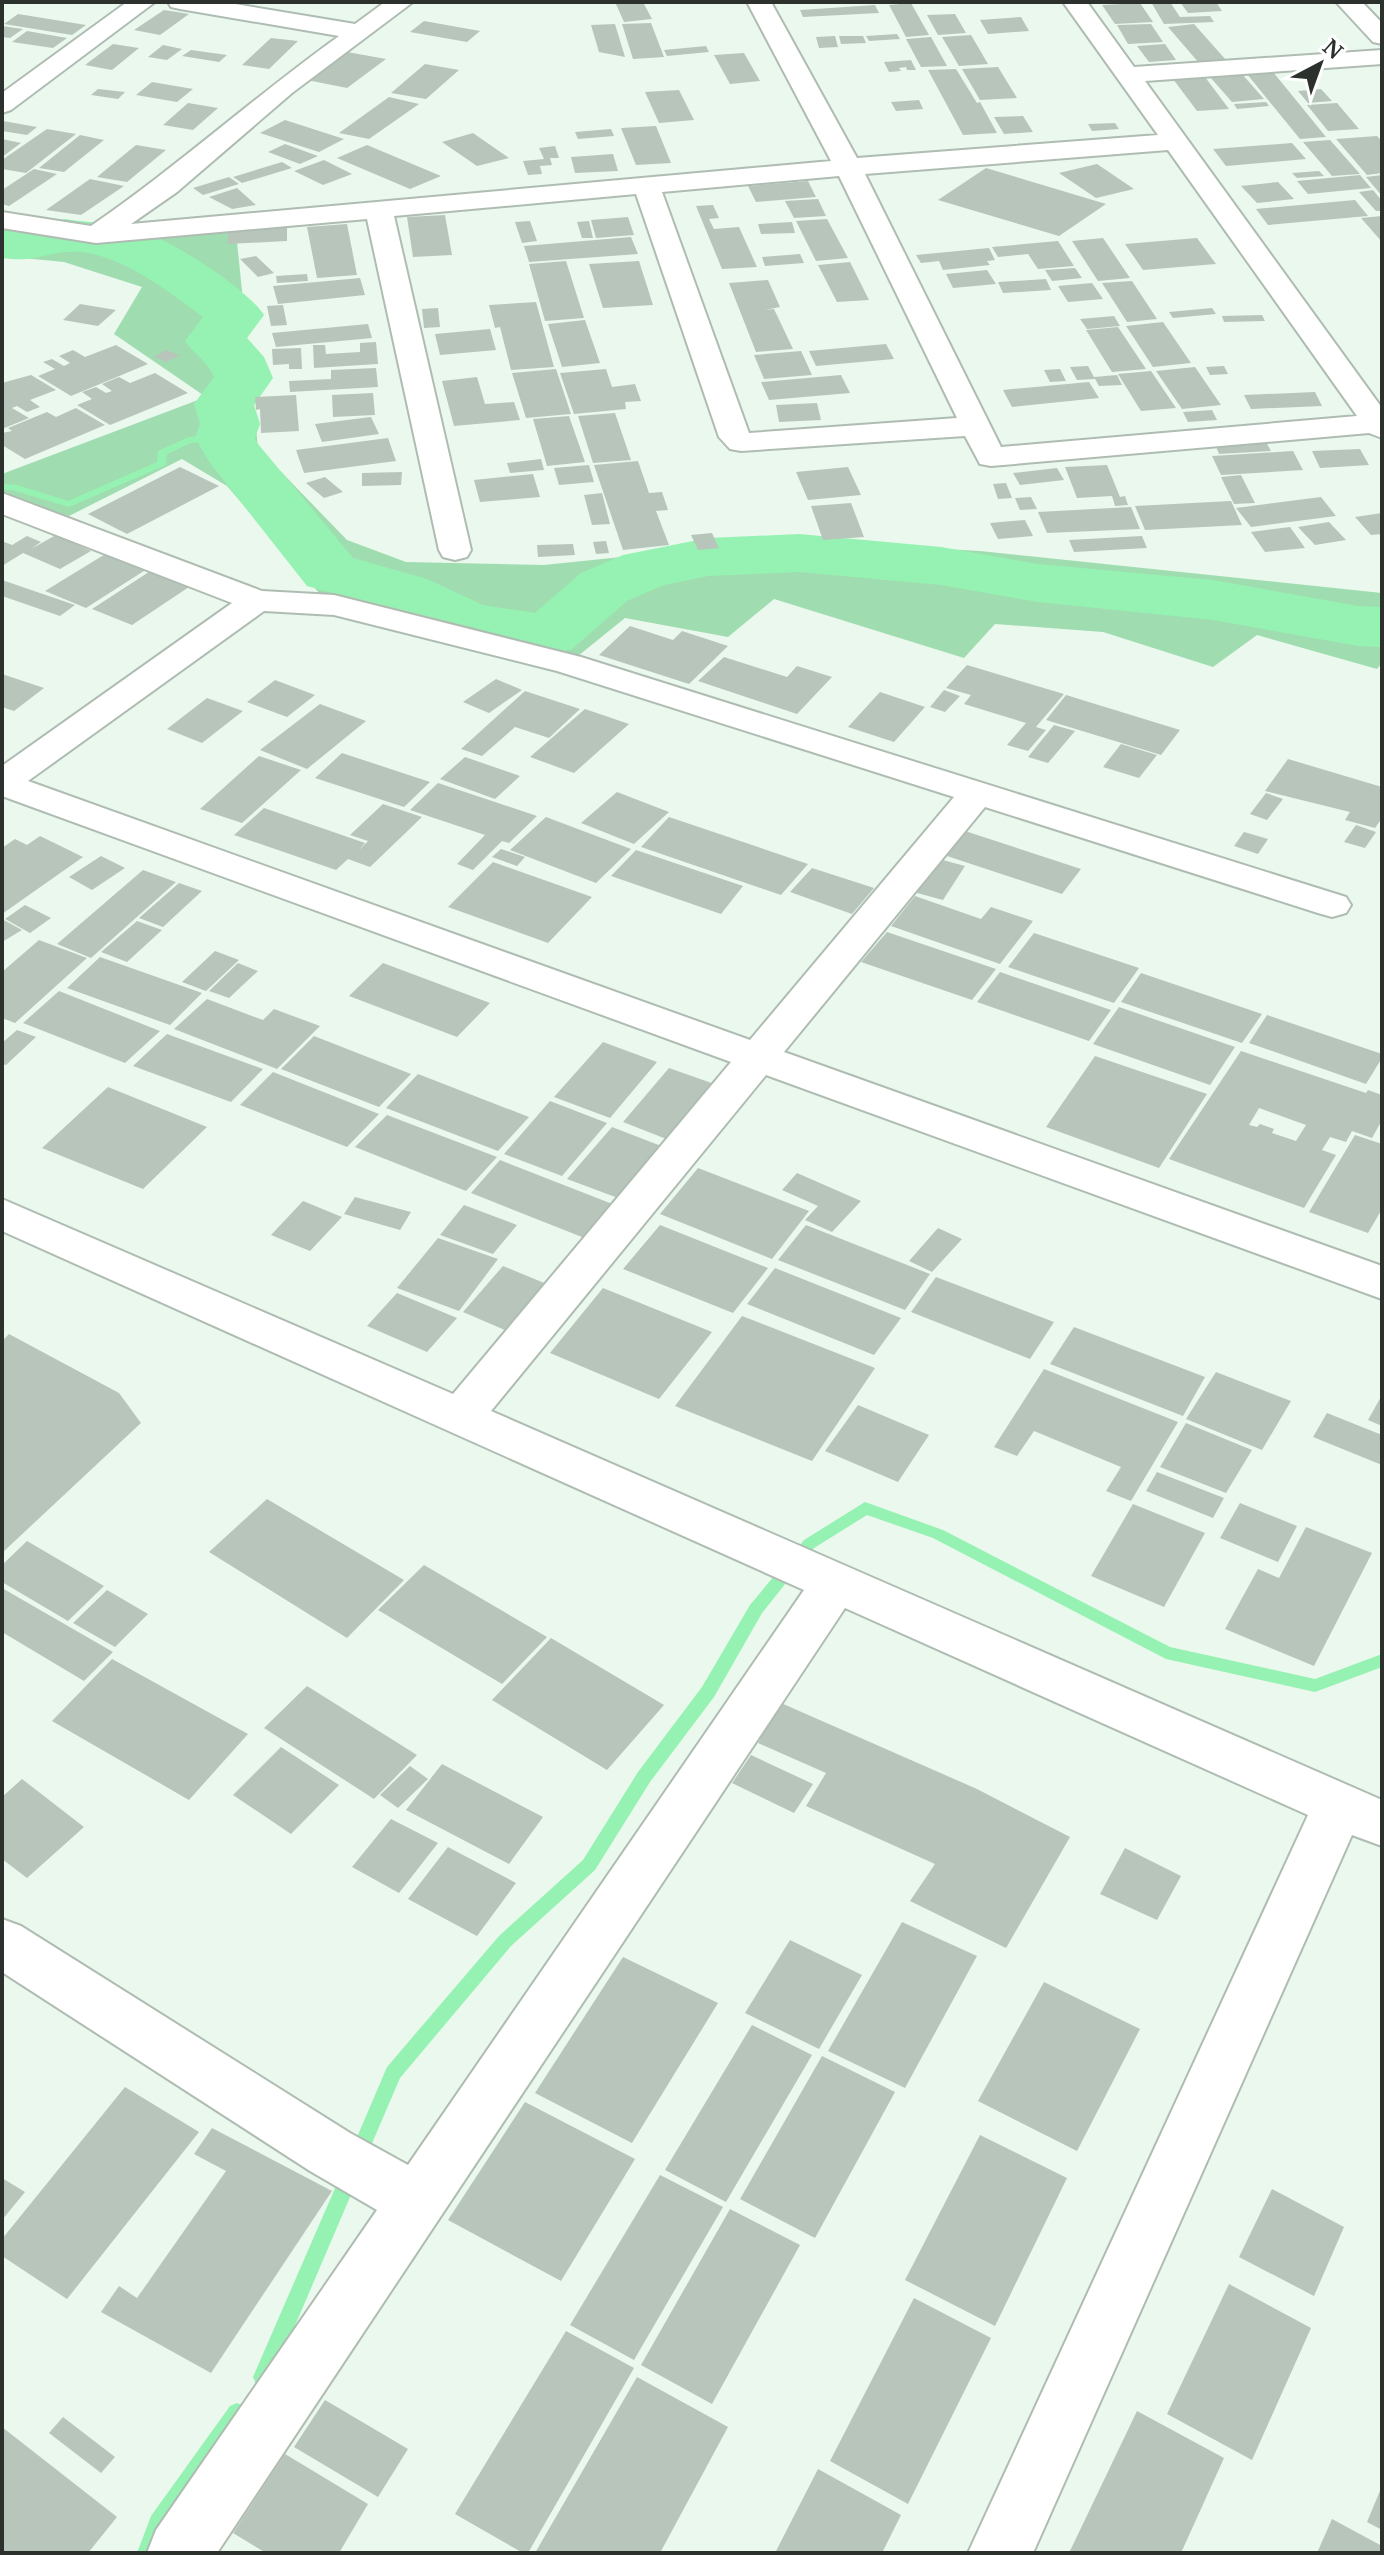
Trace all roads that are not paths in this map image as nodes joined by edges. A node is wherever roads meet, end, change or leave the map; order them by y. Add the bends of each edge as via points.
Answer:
1 (143, 2) edge
2 (180, 2) edge
3 (401, 2) edge
4 (759, 2) edge
5 (1075, 2) edge
6 (1348, 2) edge
7 (359, 32) junction
8 (1382, 37) edge
9 (1382, 57) edge
10 (1127, 75) junction
11 (2, 80) edge
12 (28, 84) junction
13 (2, 105) edge
14 (1175, 142) junction
15 (848, 167) junction
16 (646, 184) junction
17 (167, 186) junction
18 (379, 210) junction
19 (2, 220) edge
20 (226, 222) junction
21 (96, 235) junction
22 (975, 426) junction
23 (1380, 426) edge
24 (2, 503) edge
25 (455, 550) dead end
26 (257, 601) junction
27 (2, 783) edge
28 (977, 793) junction
29 (1332, 905) dead end
30 (758, 1057) junction
31 (2, 1214) edge
32 (1382, 1283) edge
33 (461, 1416) junction
34 (836, 1582) junction
35 (1360, 1815) edge
36 (2, 1943) edge
37 (405, 2195) junction
38 (179, 2553) edge
39 (1000, 2553) edge

1 - 12 street
2 - 7 street
3 - 7 street
4 - 15 street
5 - 10 street
6 - 8 street
7 - 17 street
9 - 10 street
10 - 14 street
11 - 12 street
12 - 13 street
14 - 15 street
14 - 23 street
15 - 16 street
15 - 22 street
16 - 18 street
16 - 22 street via 734,437 759,443
17 - 20 street
17 - 21 street
18 - 20 street
18 - 25 street
19 - 21 street
20 - 21 street
22 - 23 street via 988,455 997,458
24 - 26 street
26 - 27 street
26 - 28 street via 334,605 569,664
27 - 30 street
28 - 29 street
28 - 30 street
30 - 32 street
30 - 33 street
31 - 33 street
33 - 34 street
34 - 35 street
34 - 37 street
35 - 39 street
36 - 37 street
37 - 38 street

